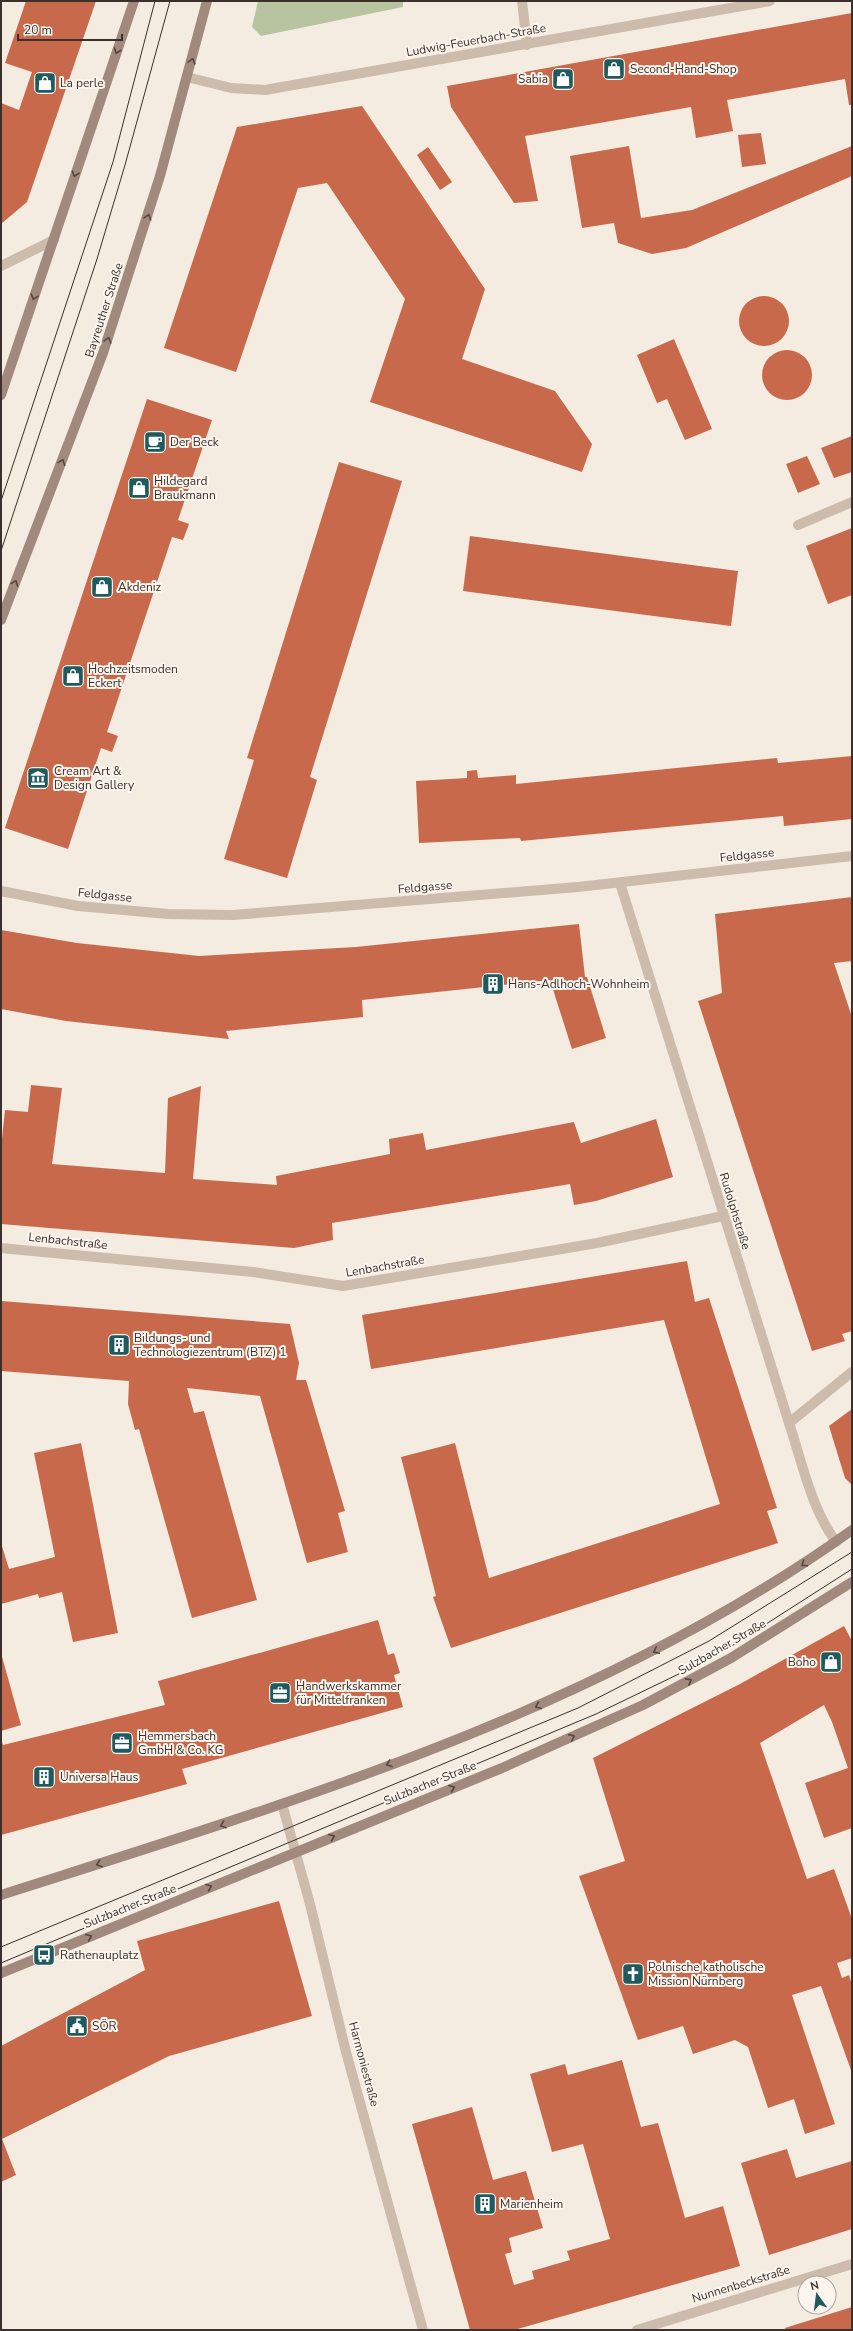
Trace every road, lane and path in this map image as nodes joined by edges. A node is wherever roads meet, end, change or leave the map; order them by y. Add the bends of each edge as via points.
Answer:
1 (134, 1) edge
2 (208, 1) edge
3 (522, 1) edge
4 (770, 1) edge
5 (527, 45) junction
6 (187, 77) junction
7 (54, 240) junction
8 (1, 266) edge
9 (1, 394) edge
10 (852, 502) edge
11 (798, 525) dead end
12 (1, 620) edge
13 (852, 856) edge
14 (620, 883) junction
15 (1, 891) edge
16 (723, 1216) junction
17 (1, 1248) edge
18 (852, 1372) edge
19 (789, 1423) junction
20 (852, 1530) edge
21 (836, 1542) junction
22 (852, 1582) edge
23 (282, 1804) junction
24 (296, 1852) junction
25 (1, 1895) edge
26 (1, 1973) edge
27 (852, 2264) edge
28 (423, 2330) edge
29 (637, 2330) edge

1 -> 7 main road
6 -> 2 main road, Bayreuther Straße
3 - 5 street
4 - 5 street, Ludwig-Feuerbach-Straße
5 - 6 street, Ludwig-Feuerbach-Straße via 265,90 231,88
12 -> 6 main road, Bayreuther Straße via 104,353 150,210
7 - 8 street
7 -> 9 main road
10 - 11 street
13 - 14 street, Feldgasse
14 - 15 street, Feldgasse via 233,915 168,914 78,906
14 - 16 street, Rudolphstraße
16 - 17 street, Lenbachstraße via 597,1243 343,1286 253,1272
16 - 19 street, Rudolphstraße
18 - 19 street
19 - 21 street, Rudolphstraße via 817,1507
20 - 21 main road
21 -> 23 main road via 716,1619 593,1682 445,1744
24 -> 22 main road, Sulzbacher Straße via 502,1768 643,1705 731,1658
23 - 24 street, Harmoniestraße
23 -> 25 main road
26 -> 24 main road, Sulzbacher Straße
24 - 28 street, Harmoniestraße via 346,2052
27 - 29 street, Nunnenbeckstraße

